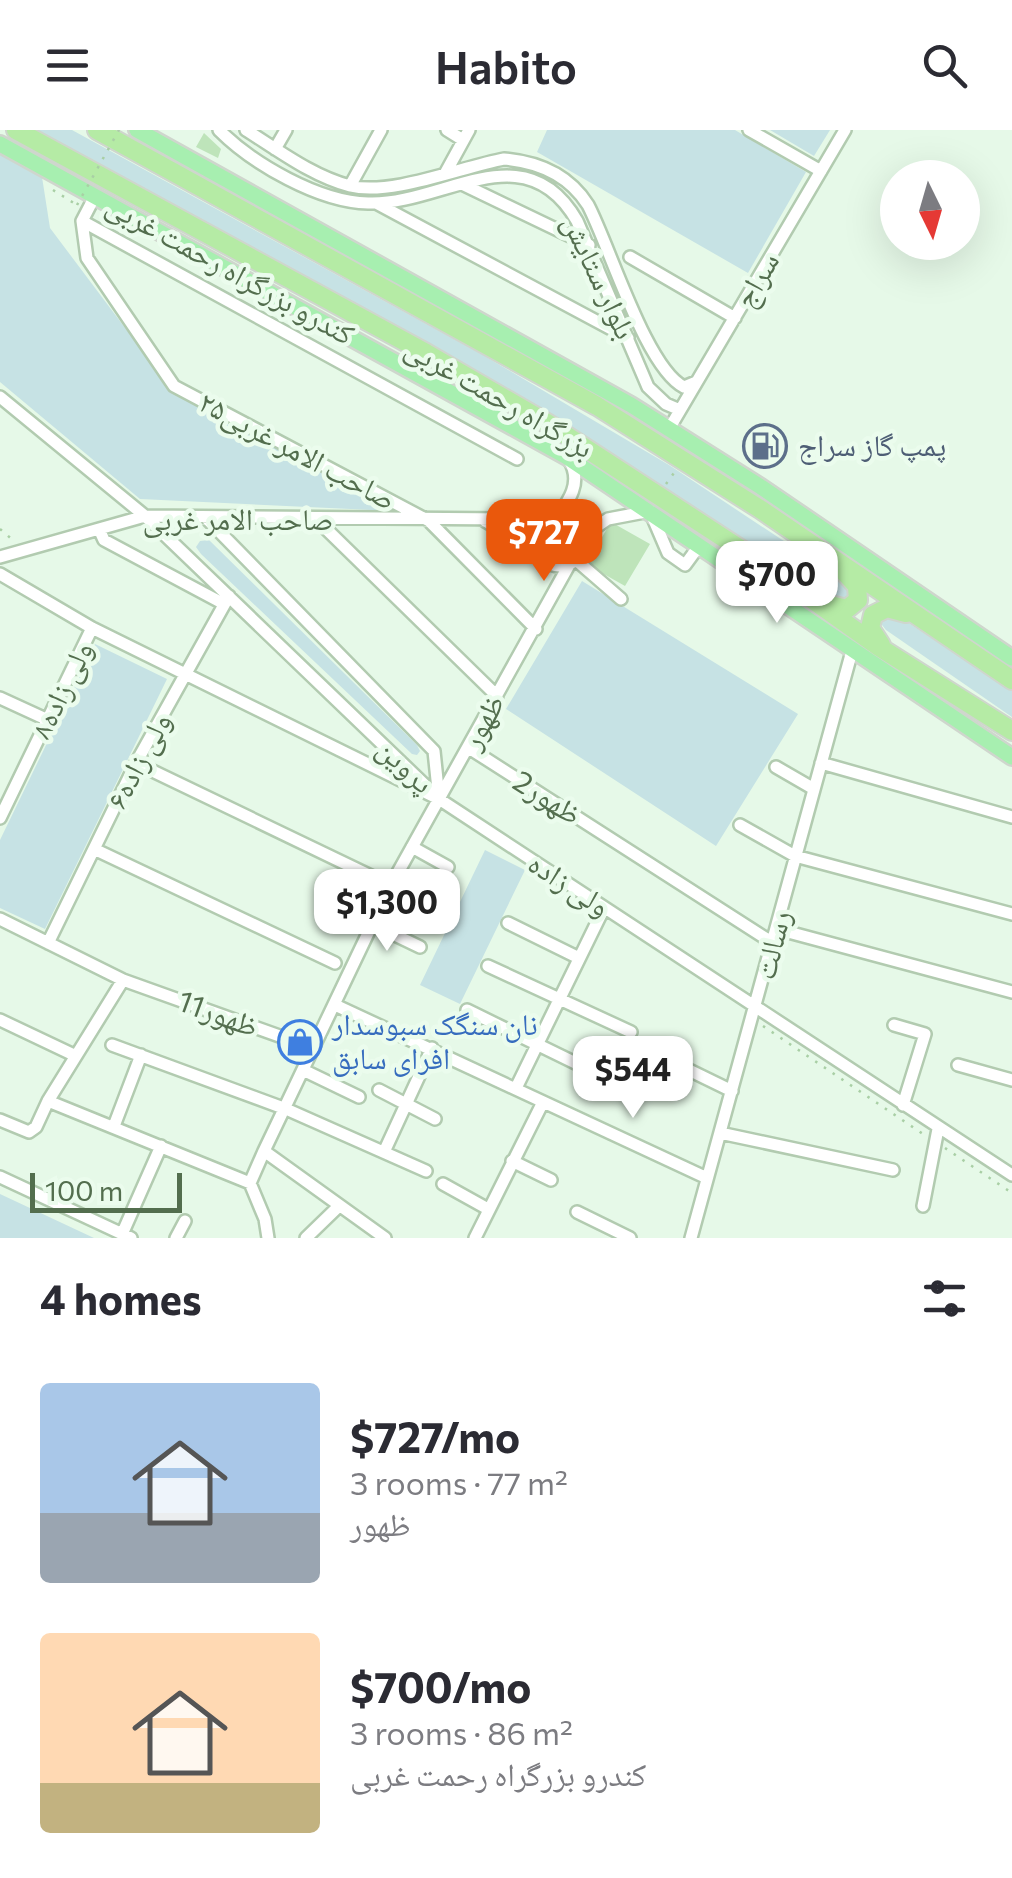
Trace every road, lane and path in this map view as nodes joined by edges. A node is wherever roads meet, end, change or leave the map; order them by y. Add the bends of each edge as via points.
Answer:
1 (16, 130) edge
2 (97, 130) edge
3 (119, 130) edge
4 (134, 130) edge
5 (218, 130) edge
6 (246, 130) edge
7 (286, 130) edge
8 (381, 130) edge
9 (447, 130) edge
10 (749, 130) edge
11 (846, 130) edge
12 (466, 135) edge
13 (0, 144) edge
14 (275, 149) junction
15 (167, 170) junction
16 (822, 171) junction
17 (446, 172) junction
18 (333, 178) junction
19 (462, 184) junction
20 (350, 186) junction
21 (53, 190) dead end
22 (95, 196) junction
23 (325, 196) junction
24 (154, 204) junction
25 (376, 204) junction
26 (82, 222) junction
27 (589, 245) junction
28 (630, 257) dead end
29 (735, 318) junction
30 (628, 338) junction
31 (652, 354) junction
32 (511, 358) junction
33 (637, 359) junction
34 (406, 367) junction
35 (573, 370) junction
36 (696, 382) junction
37 (648, 387) junction
38 (393, 391) junction
39 (0, 397) edge
40 (631, 405) junction
41 (680, 410) junction
42 (669, 429) junction
43 (567, 457) junction
44 (517, 458) dead end
45 (683, 460) junction
46 (655, 511) junction
47 (146, 516) junction
48 (204, 516) junction
49 (316, 519) junction
50 (481, 520) junction
51 (429, 521) junction
52 (550, 522) junction
53 (0, 528) edge
54 (99, 529) junction
55 (583, 536) junction
56 (24, 550) junction
57 (697, 553) junction
58 (826, 555) junction
59 (541, 556) junction
60 (0, 558) edge
61 (573, 562) junction
62 (0, 574) edge
63 (557, 586) junction
64 (803, 593) junction
65 (622, 599) dead end
66 (226, 600) junction
67 (924, 621) junction
68 (92, 628) junction
69 (536, 629) junction
70 (852, 652) junction
71 (1012, 658) edge
72 (899, 660) junction
73 (185, 674) junction
74 (1012, 680) edge
75 (497, 696) junction
76 (0, 698) edge
77 (48, 720) junction
78 (1012, 731) edge
79 (468, 748) junction
80 (434, 751) junction
81 (1012, 756) edge
82 (136, 762) junction
83 (821, 764) junction
84 (776, 767) dead end
85 (414, 774) junction
86 (814, 789) junction
87 (439, 799) junction
88 (2, 809) edge
89 (1012, 817) edge
90 (740, 825) dead end
91 (412, 847) junction
92 (94, 849) junction
93 (795, 856) junction
94 (448, 867) dead end
95 (374, 878) dead end
96 (604, 908) junction
97 (1012, 914) edge
98 (0, 919) edge
99 (508, 923) dead end
100 (372, 924) junction
101 (777, 928) junction
102 (48, 943) junction
103 (773, 943) junction
104 (420, 947) dead end
105 (579, 958) junction
106 (335, 963) dead end
107 (488, 966) dead end
108 (124, 980) junction
109 (1012, 992) edge
110 (559, 999) junction
111 (334, 1005) junction
112 (468, 1010) dead end
113 (755, 1013) junction
114 (0, 1020) edge
115 (894, 1025) dead end
116 (631, 1032) dead end
117 (112, 1044) dead end
118 (537, 1045) junction
119 (313, 1048) junction
120 (432, 1048) junction
121 (654, 1053) dead end
122 (141, 1055) junction
123 (76, 1056) junction
124 (958, 1065) dead end
125 (303, 1070) junction
126 (600, 1075) dead end
127 (1012, 1080) edge
128 (516, 1088) junction
129 (379, 1090) dead end
130 (732, 1091) junction
131 (360, 1096) dead end
132 (48, 1101) junction
133 (543, 1102) junction
134 (406, 1104) junction
135 (903, 1105) junction
136 (286, 1109) junction
137 (434, 1119) dead end
138 (0, 1120) edge
139 (114, 1126) junction
140 (720, 1133) junction
141 (937, 1135) junction
142 (160, 1146) junction
143 (264, 1152) junction
144 (384, 1152) junction
145 (512, 1161) junction
146 (893, 1170) dead end
147 (426, 1171) dead end
148 (1012, 1176) edge
149 (0, 1177) edge
150 (707, 1178) junction
151 (551, 1180) dead end
152 (250, 1183) junction
153 (443, 1184) dead end
154 (1012, 1192) edge
155 (338, 1206) junction
156 (923, 1206) dead end
157 (488, 1210) junction
158 (577, 1212) dead end
159 (185, 1221) dead end
160 (127, 1235) edge
161 (176, 1238) edge
162 (268, 1238) edge
163 (306, 1238) edge
164 (384, 1238) edge
165 (475, 1238) edge
166 (630, 1238) edge
167 (691, 1238) edge

1 - 24 highway, بزرگراه رحمت غربی
2 - 15 highway, بزرگراه رحمت غربی
3 - 21 path, bridge via 77,205
4 - 15 main road
4 - 35 main road
5 - 23 street, بلوار ستایش
6 - 14 street, بلوار ستایش
7 - 14 street
8 - 20 street
9 - 12 street
10 - 16 street
11 - 16 street, سراج
12 - 17 street
13 - 22 main road, کندرو بزرگراه رحمت غربی
14 - 18 street, بلوار ستایش
15 - 32 highway, بزرگراه رحمت غربی
16 - 29 street, سراج
17 - 20 street, بلوار ستایش via 372,188
17 - 31 street, بلوار ستایش via 520,160 574,187 600,228
18 - 20 street, بلوار ستایش
18 - 23 street
19 - 25 street, بلوار ستایش
19 - 27 street
19 - 27 street, بلوار ستایش via 513,175 541,183 572,212
22 - 24 main road
22 - 26 street
22 - 34 main road, کندرو بزرگراه رحمت غربی
23 - 25 street, بلوار ستایش
24 - 46 highway, بزرگراه رحمت غربی via 547,423
25 - 30 street
26 - 38 street
26 - 51 street, صاحب الامر غربی۲۵ via 87,258 174,386
27 - 30 street, بلوار ستایش
28 - 29 street
29 - 36 street, سراج
30 - 33 street, بلوار ستایش
31 - 33 street
31 - 36 street, بلوار ستایش via 672,381
32 - 35 main road
32 - 45 highway, بزرگراه رحمت غربی
33 - 37 street, بلوار ستایش
34 - 38 street
34 - 43 main road, کندرو بزرگراه رحمت غربی
35 - 40 main road
36 - 41 street, سراج
37 - 40 street via 648,402
37 - 41 street
38 - 44 street
39 - 47 street, پروین
40 - 42 main road
41 - 42 street, سراج
42 - 71 main road
43 - 46 main road, کندرو بزرگراه رحمت غربی
43 - 52 street via 575,486
45 - 46 path
45 - 58 highway, بزرگراه رحمت غربی
46 - 55 street via 608,520
46 - 57 main road, کندرو بزرگراه رحمت غربی
46 - 57 street via 668,553 685,564
46 - 64 highway, بزرگراه رحمت غربی
47 - 48 street, صاحب الامر غربی
47 - 54 street, صاحب الامر غربی
47 - 66 street, پروین
48 - 49 street, صاحب الامر غربی
48 - 80 street, پروین
49 - 51 street, صاحب الامر غربی
49 - 75 street
50 - 51 street, صاحب الامر غربی
50 - 52 street, صاحب الامر غربی
50 - 59 street
51 - 69 street
52 - 55 street via 572,522
52 - 59 street via 537,537
53 - 56 path
54 - 56 street, صاحب الامر غربی
54 - 66 street via 104,540
55 - 61 street
56 - 60 street, صاحب الامر غربی
57 - 70 main road, کندرو بزرگراه رحمت غربی
58 - 64 highway via 857,586 858,600 842,609
58 - 67 highway, بزرگراه رحمت غربی
59 - 61 street via 552,565
59 - 63 street
61 - 63 street, ظهور
61 - 65 street
62 - 68 street, ولی زاده
63 - 69 street, ظهور
64 - 72 highway, بزرگراه رحمت غربی
66 - 73 street, ولی زاده۶
66 - 85 street, پروین
67 - 72 highway via 890,608 873,615 874,637
67 - 74 highway, بزرگراه رحمت غربی
68 - 73 street, ولی زاده
68 - 77 street, ولی زاده۸
69 - 75 street, ظهور
70 - 81 main road, کندرو بزرگراه رحمت غربی
70 - 83 street, رسالت
72 - 78 highway, بزرگراه رحمت غربی
73 - 82 street, ولی زاده۶
73 - 87 street, ولی زاده
75 - 79 street, ظهور
76 - 77 street
77 - 88 street, ولی زاده۸
79 - 87 street, ظهور
79 - 103 street, 2ظهور
80 - 85 street
80 - 87 street, پروین
82 - 92 street, ولی زاده۶
82 - 95 street
83 - 86 street, رسالت
83 - 89 street
84 - 86 street
85 - 87 street, پروین
86 - 93 street, رسالت
87 - 91 street, ظهور
87 - 96 street, ولی زاده
90 - 93 street
91 - 94 street
91 - 100 street, ظهور
92 - 102 street, ولی زاده۶
92 - 106 street
93 - 97 street
93 - 101 street, رسالت
96 - 105 street
96 - 113 street, ولی زاده
98 - 102 street, 11ظهور
99 - 105 street
100 - 104 street
100 - 111 street, ظهور
101 - 103 street, رسالت
101 - 109 street
102 - 108 street, 11ظهور
103 - 113 street, رسالت
105 - 110 street
107 - 110 street
108 - 119 street, 11ظهور
108 - 123 street
110 - 116 street
110 - 118 street
111 - 119 street, ظهور
111 - 120 street
112 - 118 street
113 - 130 street, رسالت
113 - 135 street, ولی زاده
113 - 141 path
114 - 123 street
115 - 135 street via 925,1034
117 - 122 street
118 - 126 street
118 - 128 street
119 - 125 street, ظهور
120 - 128 street
120 - 134 street
121 - 130 street
122 - 136 street
122 - 139 street
123 - 132 street
124 - 127 street
125 - 131 street
125 - 136 street, ظهور
128 - 133 street
129 - 134 street
130 - 140 street, رسالت
132 - 138 street via 29,1132
132 - 139 street
133 - 145 street
133 - 150 street
134 - 137 street
134 - 144 street
135 - 141 street, ولی زاده
136 - 143 street, ظهور
136 - 144 street
139 - 142 street
140 - 146 street
140 - 150 street, رسالت
141 - 148 street, ولی زاده
141 - 154 path
141 - 156 street
142 - 152 street
142 - 160 street
143 - 152 street, ظهور
143 - 155 street
144 - 147 street
145 - 151 street
145 - 157 street
149 - 160 street
150 - 167 street, رسالت
152 - 162 street
153 - 157 street
155 - 163 street
155 - 164 street
157 - 165 street
158 - 166 street
159 - 161 street

